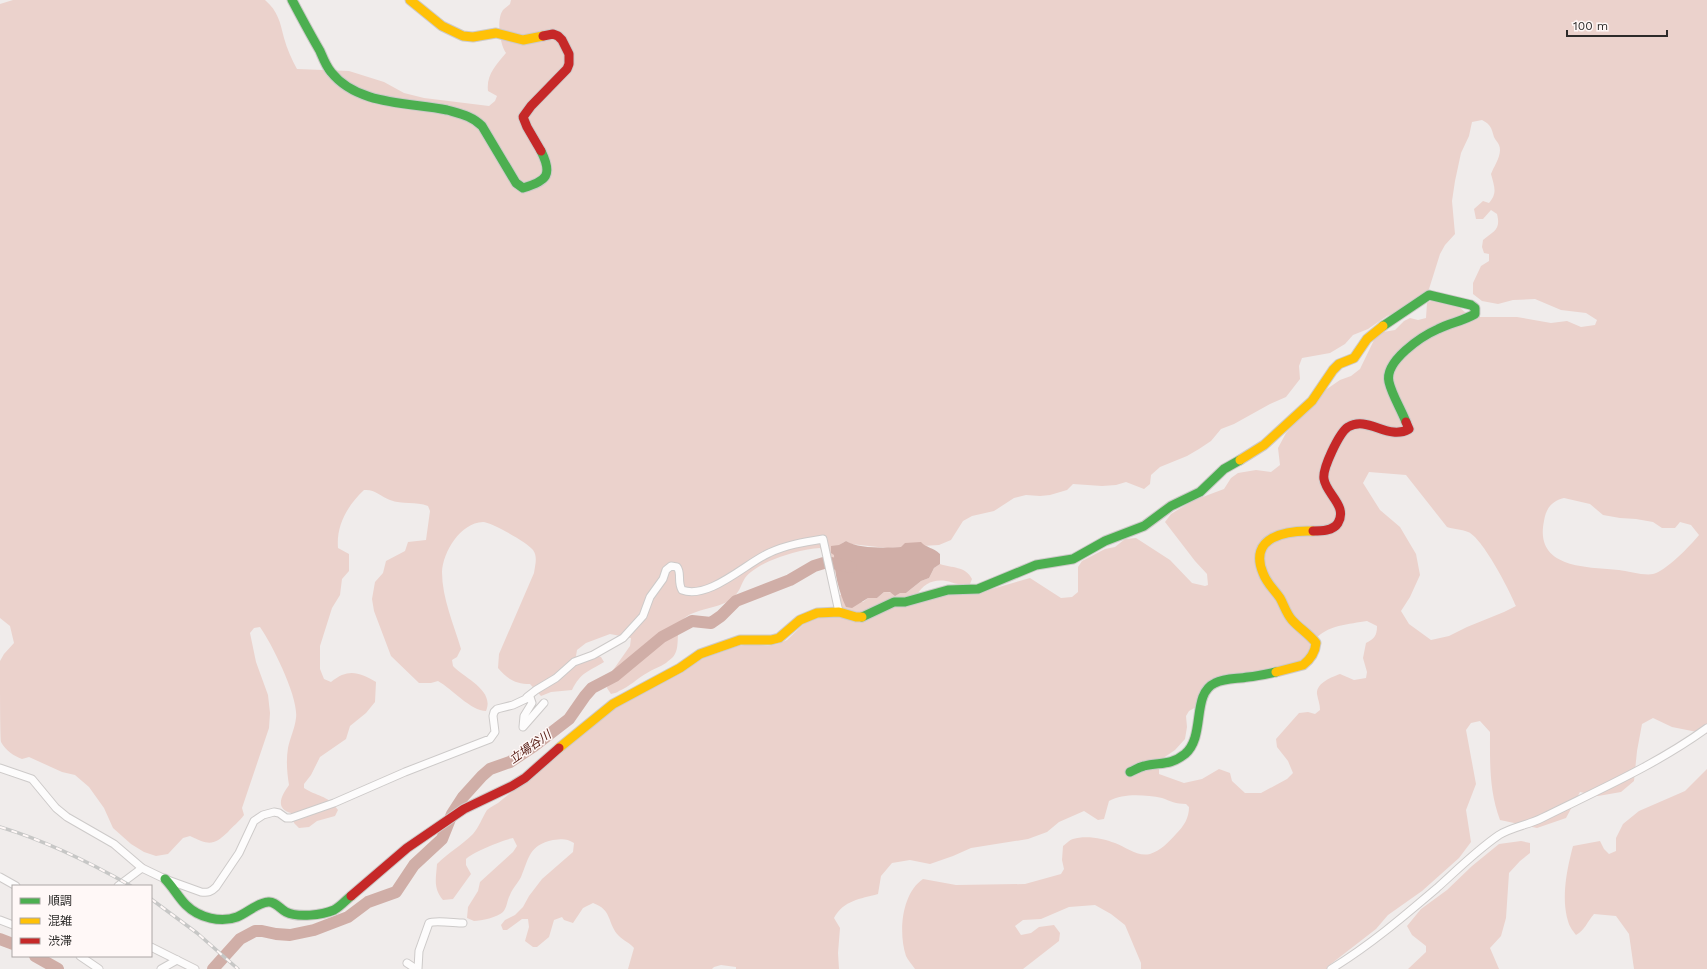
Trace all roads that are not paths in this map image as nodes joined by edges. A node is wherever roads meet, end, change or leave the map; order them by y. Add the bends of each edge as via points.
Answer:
1 (292, 0) edge
2 (410, 0) edge
3 (839, 612) junction
4 (527, 697) junction
5 (544, 703) dead end
6 (1707, 728) edge
7 (0, 768) edge
8 (1130, 772) dead end
9 (142, 868) junction
10 (0, 877) edge
11 (165, 880) junction
12 (14, 885) edge
13 (119, 885) edge
14 (0, 920) edge
15 (463, 923) dead end
16 (12, 925) edge
17 (152, 947) edge
18 (81, 957) edge
19 (178, 960) junction
20 (407, 963) dead end
21 (99, 969) edge
22 (162, 969) edge
23 (195, 969) edge
24 (417, 969) edge
25 (1331, 969) edge

1 - 2 street via 330,72 345,85 361,94 389,102 441,109 475,119 482,126 516,183 523,188 536,186 544,180 547,162 523,117 530,106 567,69 570,54 564,42 552,34 532,40 521,40 498,33 477,38 463,36 454,33
3 - 4 street via 823,539 791,544 768,553 733,577 696,590 682,590 679,585 680,570 671,566 650,597 643,616 623,638 574,662 556,678
3 - 8 street via 864,616 894,602 905,602 948,590 978,588 1036,565 1073,559 1105,541 1144,526 1171,506 1200,492 1224,469 1264,445 1312,402 1339,364 1354,358 1367,339 1390,320 1429,295 1471,305 1475,308 1475,314 1433,331 1392,366 1389,382 1409,429 1383,431 1364,423 1358,424 1344,430 1334,443 1323,476 1325,486 1339,505 1341,514 1336,525 1330,529 1292,531 1266,542 1259,554 1259,561 1270,586 1293,621 1316,643 1315,653 1310,660 1303,665 1252,677 1216,682 1207,688 1195,742 1190,750 1175,761 1144,766
3 - 11 street via 808,616 778,638 740,640 700,654 680,668 613,704 525,778 464,809 407,848 336,909 324,913 297,915 267,902 234,918 214,918 189,908
4 - 5 street via 530,697 532,703 524,716 523,727
4 - 11 street via 494,712 495,732 490,739 291,818 274,812 263,815 251,826 239,853 212,891 201,892
6 - 25 street via 1654,763 1538,820 1502,834 1390,926
7 - 9 street via 32,779 62,812 114,844
9 - 11 street
9 - 13 street
10 - 12 street
14 - 16 street
15 - 24 street via 429,923 418,951
17 - 19 street
18 - 21 street
19 - 22 street
19 - 23 street
20 - 24 street

